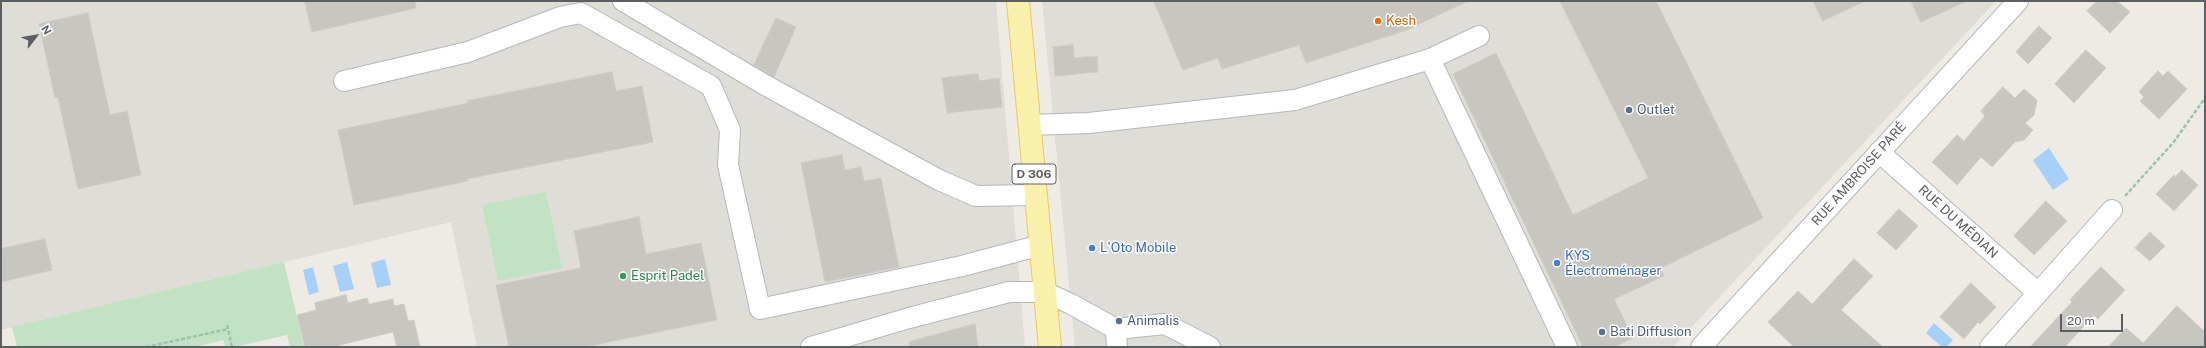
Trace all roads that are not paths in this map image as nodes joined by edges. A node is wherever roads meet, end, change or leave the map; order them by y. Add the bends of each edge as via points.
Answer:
1 (623, 1) edge
2 (1018, 1) edge
3 (2018, 1) edge
4 (1479, 36) dead end
5 (1430, 60) junction
6 (344, 81) dead end
7 (1029, 125) junction
8 (1879, 152) junction
9 (1036, 195) junction
10 (2112, 210) road end
11 (1041, 245) junction
12 (1045, 292) junction
13 (2038, 293) junction
14 (1116, 338) edge
15 (811, 347) edge
16 (1050, 347) edge
17 (1210, 347) edge
18 (1567, 347) edge
19 (1701, 347) edge
20 (1990, 347) edge

1 - 9 street via 765,85 939,180 976,196
2 - 7 main road, D 306
3 - 8 street, RUE AMBROISE PARÉ
4 - 5 street
5 - 7 street via 1295,100 1089,123
5 - 18 street
6 - 11 street via 468,52 560,17 582,13 711,86 730,130 728,165 760,309 962,266
7 - 9 main road, D 306
8 - 13 street, RUE DU MÉDIAN
8 - 19 street, RUE AMBROISE PARÉ
9 - 11 main road, D 306
10 - 13 street
11 - 12 main road, D 306
12 - 14 street via 1071,304
12 - 15 street via 1009,292
12 - 16 main road, D 306
13 - 20 street
14 - 17 street via 1165,324

